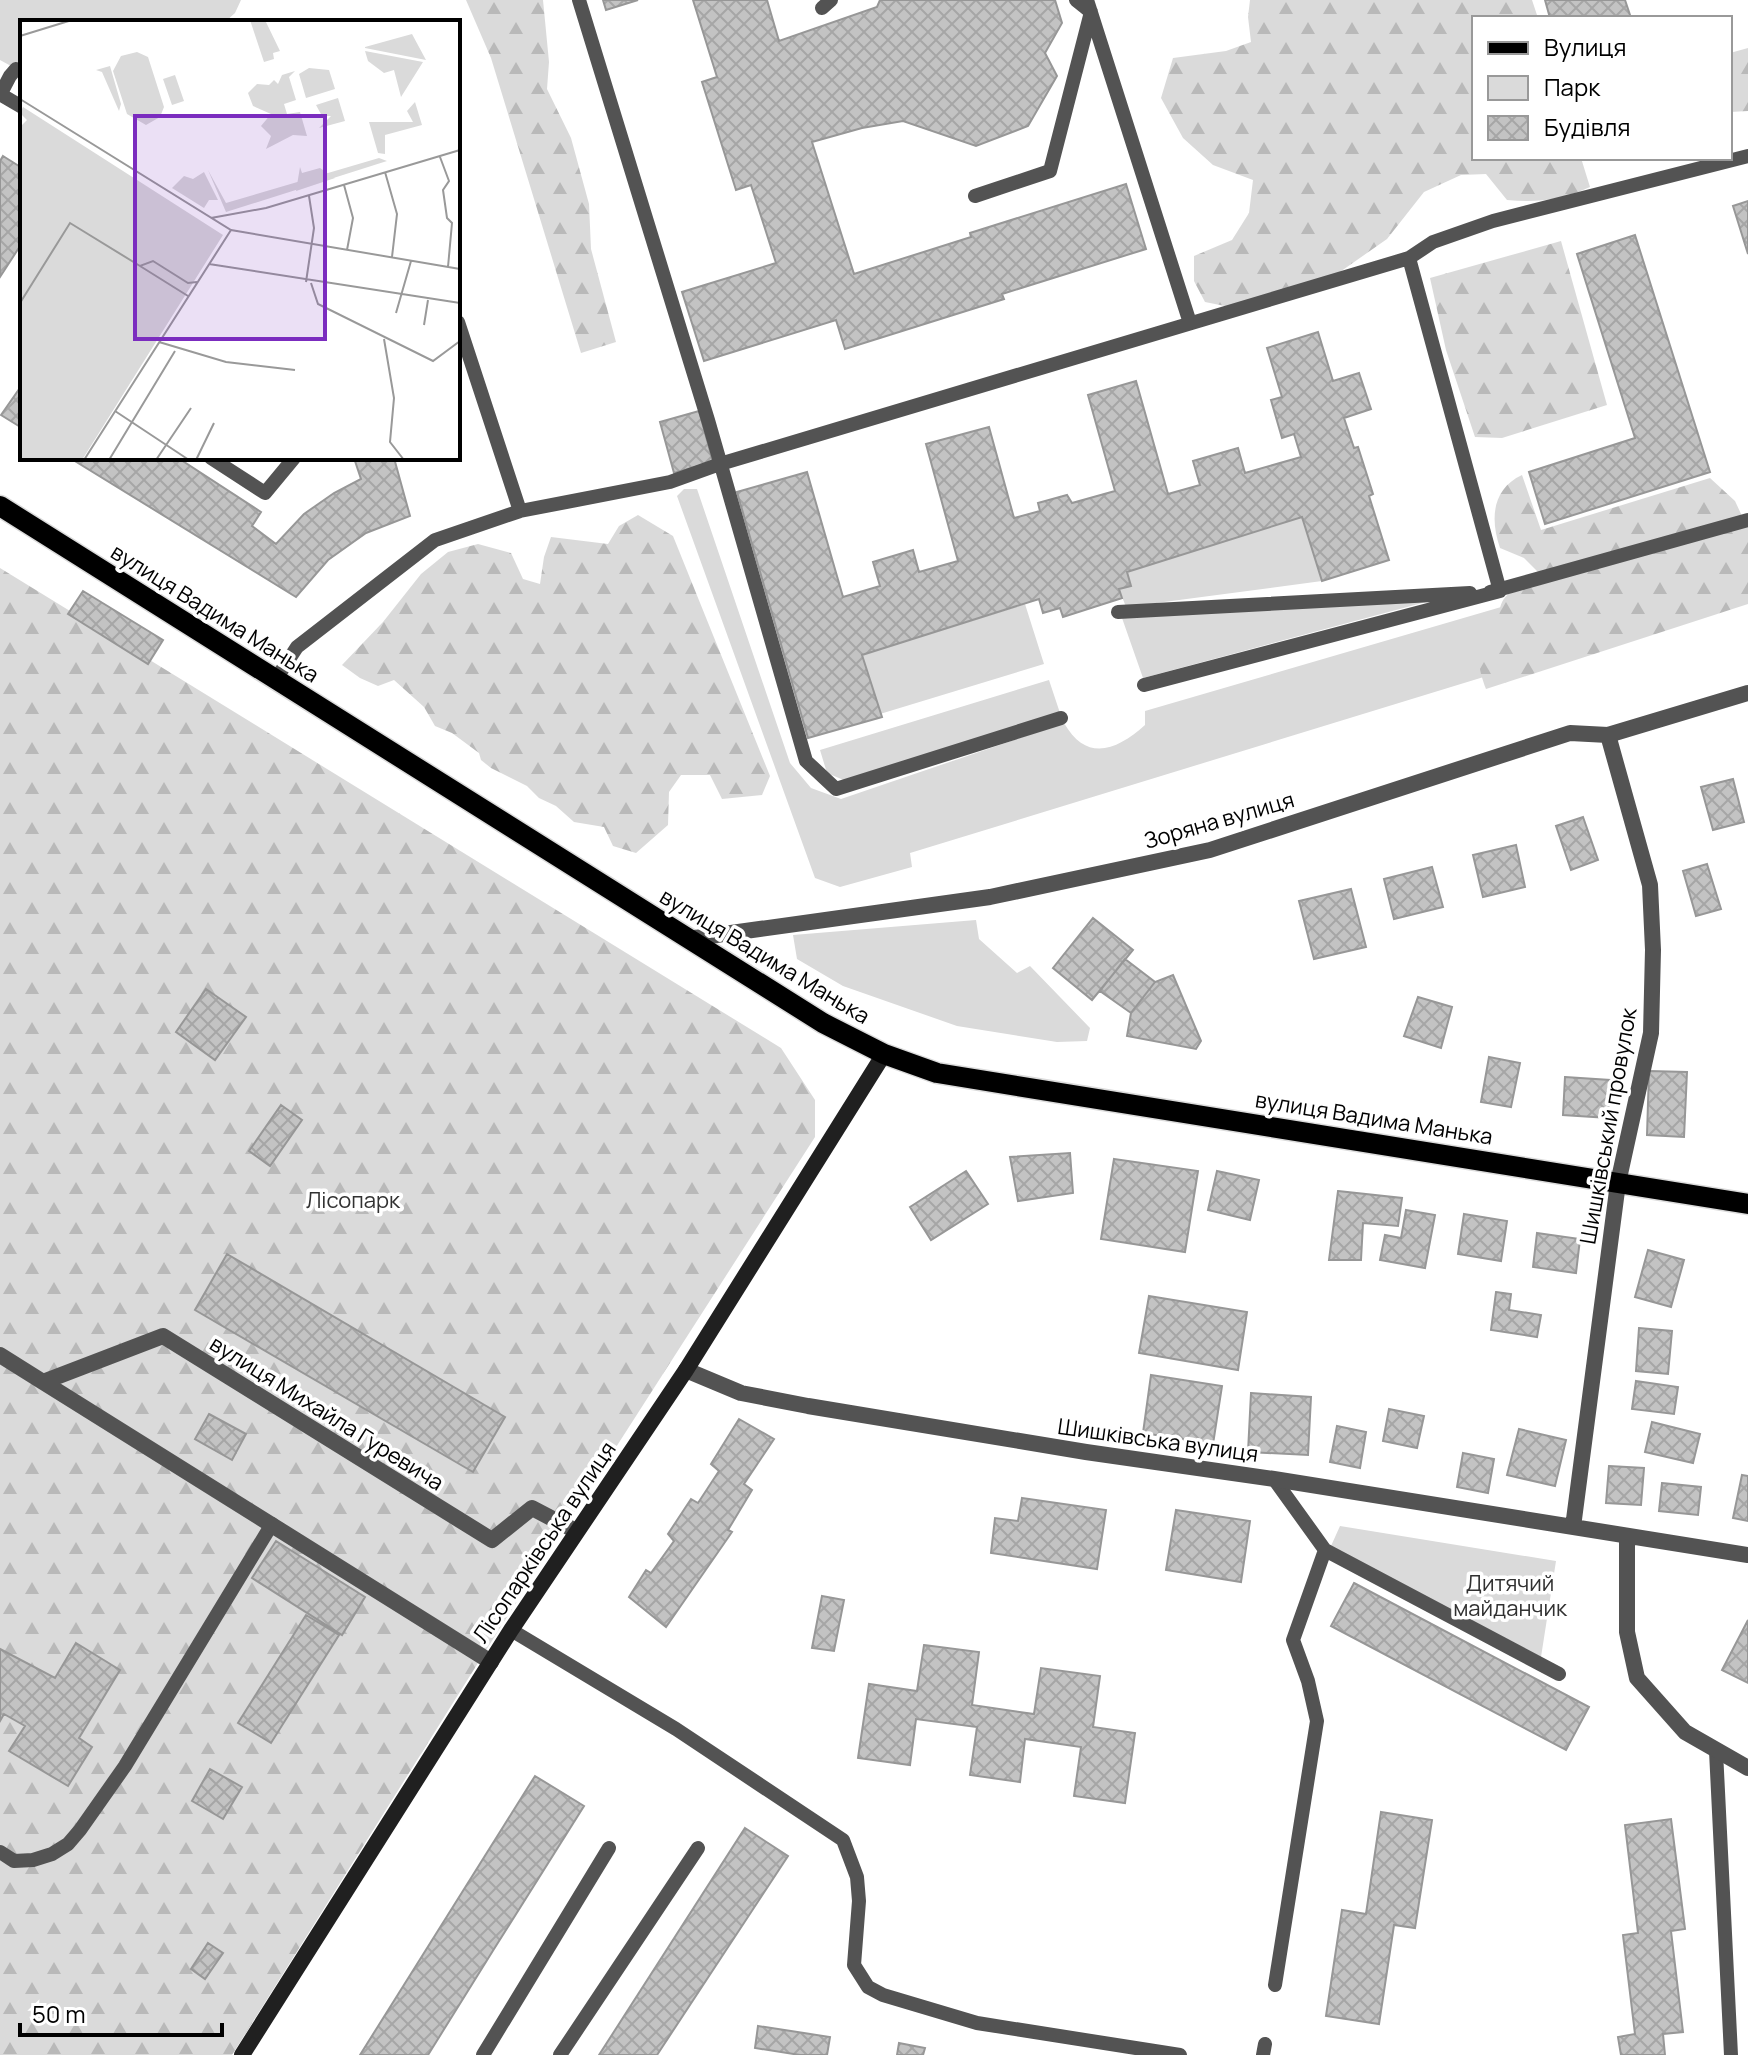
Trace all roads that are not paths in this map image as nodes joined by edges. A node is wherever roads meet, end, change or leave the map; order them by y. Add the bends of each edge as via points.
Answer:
1 (579, 0) edge
2 (1076, 0) edge
3 (1089, 6) edge
4 (16, 69) dead end
5 (0, 94) edge
6 (20, 106) edge
7 (1748, 156) edge
8 (975, 196) dead end
9 (1409, 258) junction
10 (1190, 323) junction
11 (460, 328) edge
12 (214, 460) edge
13 (292, 460) edge
14 (720, 464) junction
15 (0, 506) edge
16 (520, 511) junction
17 (1748, 520) edge
18 (1500, 591) junction
19 (1118, 612) dead end
20 (276, 679) junction
21 (1144, 685) dead end
22 (1748, 693) edge
23 (1061, 718) dead end
24 (1608, 735) junction
25 (688, 939) junction
26 (884, 1054) junction
27 (1618, 1183) junction
28 (1748, 1204) edge
29 (0, 1355) edge
30 (686, 1370) junction
31 (43, 1382) junction
32 (1274, 1479) junction
33 (272, 1524) junction
34 (1573, 1527) junction
35 (576, 1531) junction
36 (1627, 1537) junction
37 (1325, 1550) junction
38 (1748, 1555) edge
39 (511, 1630) junction
40 (491, 1662) junction
41 (1559, 1674) dead end
42 (1716, 1751) junction
43 (1748, 1768) edge
44 (609, 1848) dead end
45 (698, 1848) dead end
46 (0, 1852) edge
47 (1275, 1985) dead end
48 (242, 2055) edge
49 (483, 2055) edge
50 (560, 2055) edge
51 (1180, 2055) edge
52 (1731, 2055) edge

1 - 14 lane
2 - 3 lane
3 - 8 lane via 1050,171
3 - 10 lane
4 - 5 lane
5 - 6 lane
7 - 9 lane via 1493,221 1433,242
9 - 10 lane
9 - 18 lane
10 - 14 lane
11 - 16 lane
12 - 13 lane via 265,493
14 - 16 lane via 670,482
14 - 23 lane via 806,761 836,789
15 - 20 main road, вулиця Вадима Манька
16 - 20 lane via 435,540 297,647
17 - 18 lane
18 - 19 lane
18 - 21 lane
20 - 25 main road, вулиця Вадима Манька
22 - 24 street, Зоряна вулиця
24 - 25 street, Зоряна вулиця via 1570,733 1210,850 990,897
24 - 27 street, Шишківський провулок via 1650,885 1653,950 1651,1033
25 - 26 main road, вулиця Вадима Манька via 823,1023
26 - 27 main road, вулиця Вадима Манька via 972,1080
26 - 30 street, Лісопарківська вулиця
27 - 28 main road, вулиця Вадима Манька
27 - 34 street, Шишківський провулок
29 - 31 street
30 - 32 street, Шишківська вулиця via 741,1393
30 - 35 street, Лісопарківська вулиця
31 - 33 street
31 - 35 street, вулиця Михайла Гуревича via 163,1336 492,1540 532,1508
32 - 34 street, Шишківська вулиця
32 - 37 lane
33 - 40 street
33 - 46 lane via 125,1766 80,1830 68,1844 33,1860 14,1861
34 - 36 street, Шишківська вулиця
35 - 39 street, Лісопарківська вулиця
36 - 38 street, Шишківська вулиця
36 - 42 street via 1627,1632 1637,1678 1685,1732
37 - 41 lane
37 - 47 lane via 1293,1640 1317,1721
39 - 40 street, Лісопарківська вулиця
39 - 51 lane via 676,1729 843,1840 857,1877 854,1965 868,1987 977,2023
40 - 48 street, Лісопарківська вулиця
42 - 43 street
42 - 52 lane
44 - 49 lane
45 - 50 lane

